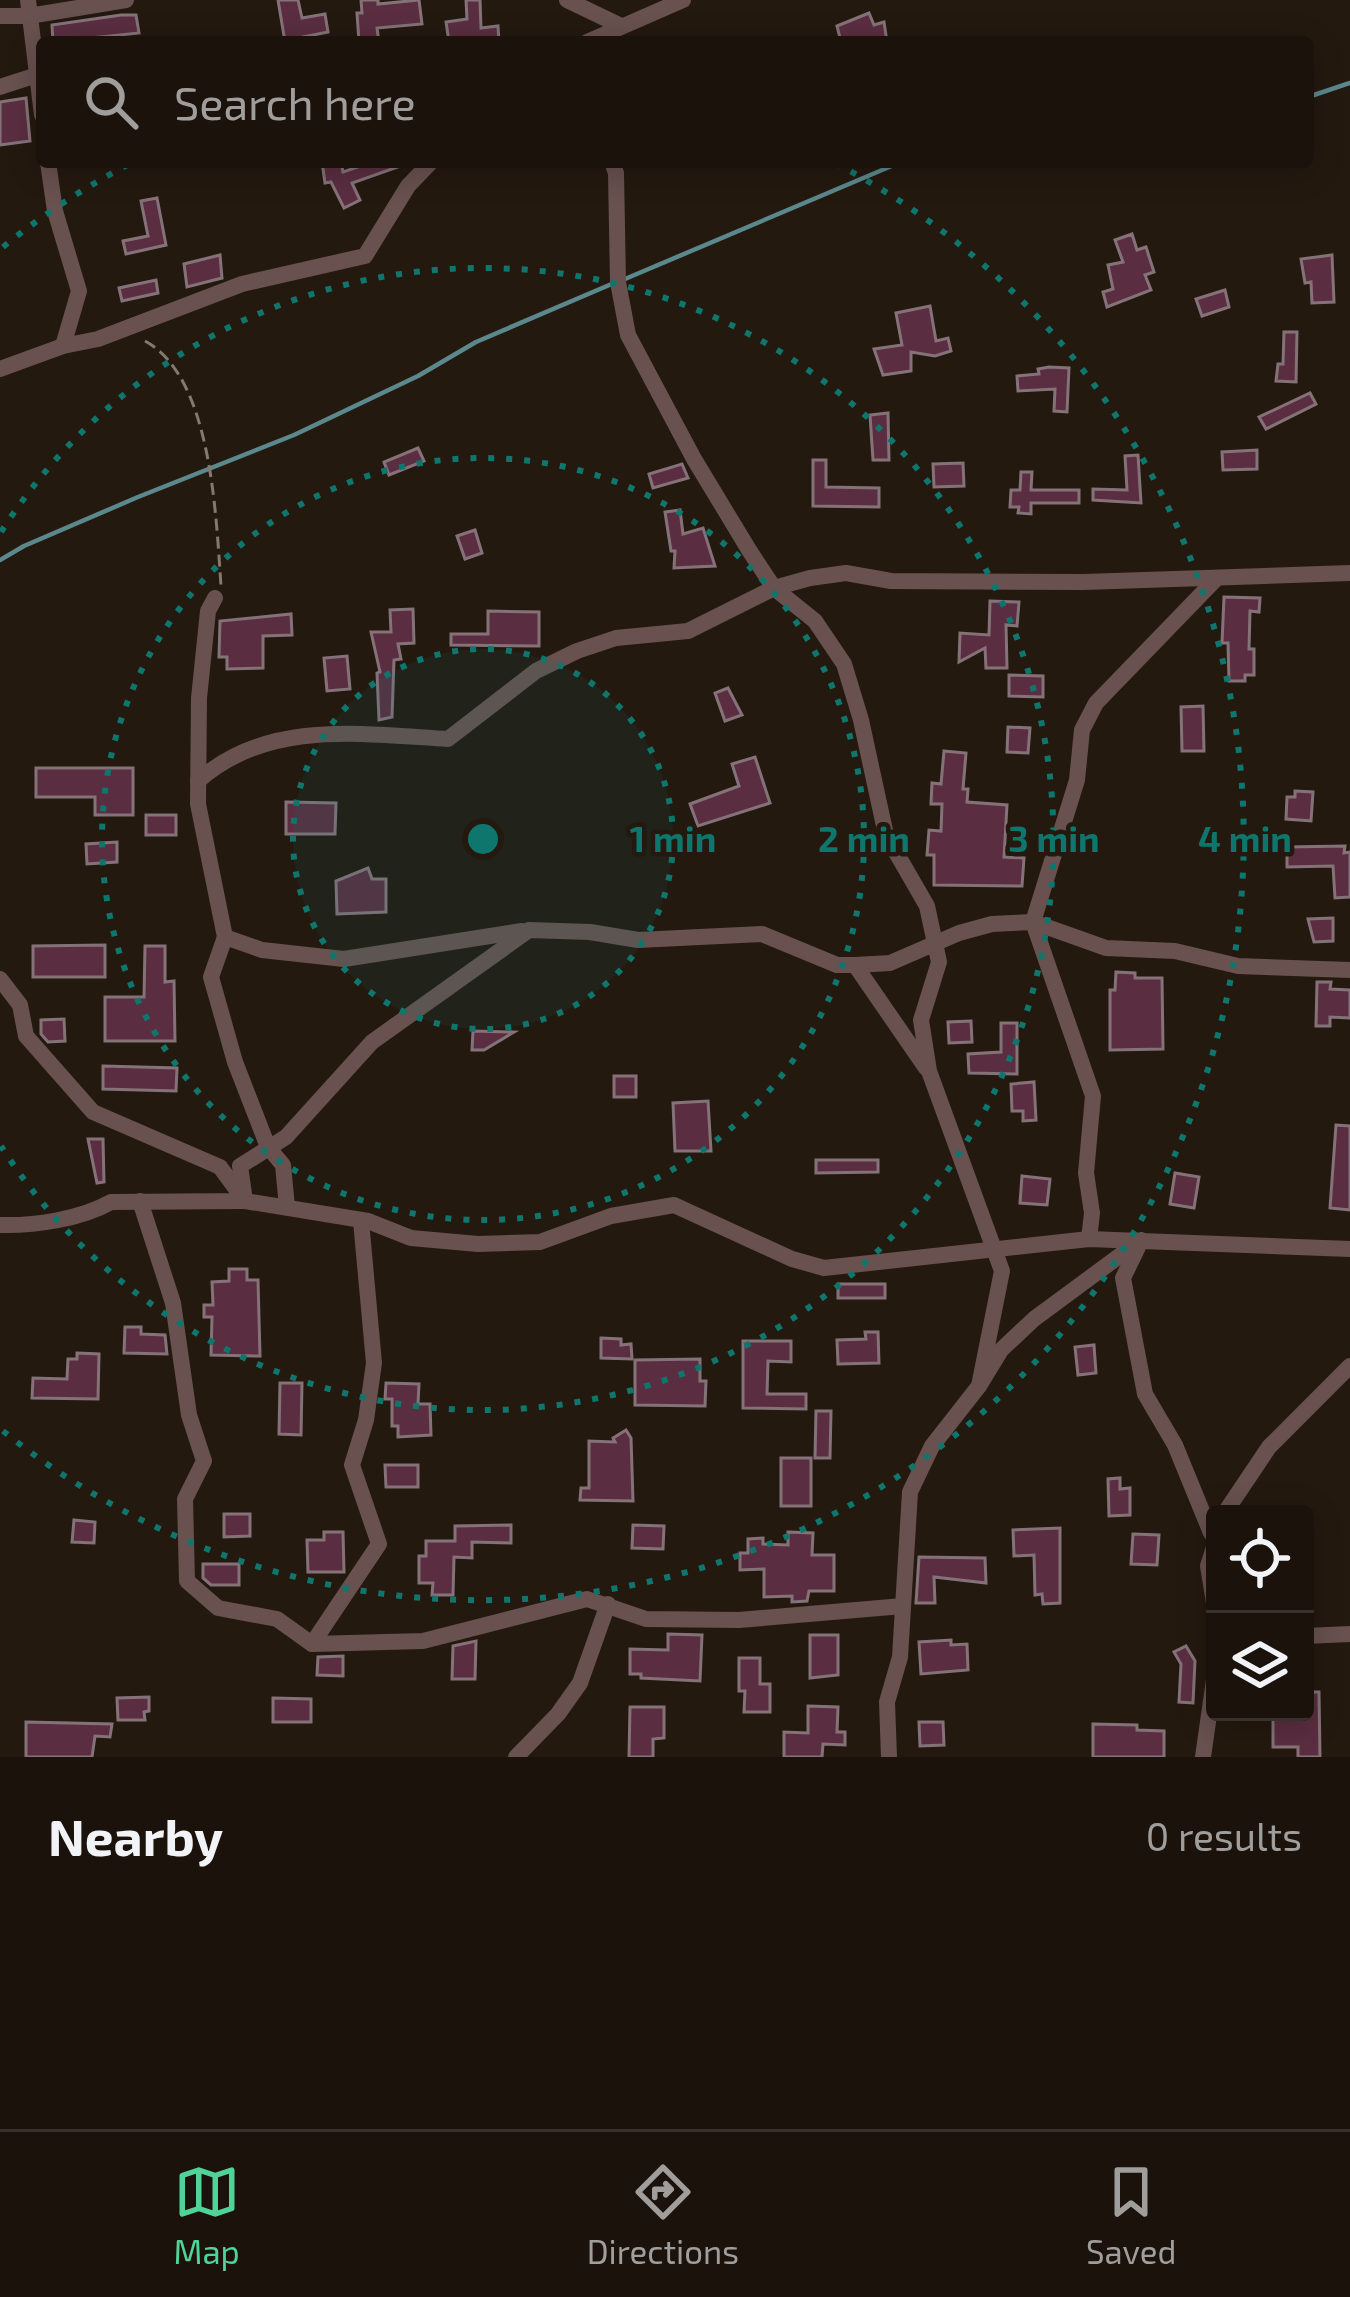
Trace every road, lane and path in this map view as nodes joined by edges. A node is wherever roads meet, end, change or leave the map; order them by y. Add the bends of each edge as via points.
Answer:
1 (126, 0) edge
2 (567, 0) edge
3 (683, 0) edge
4 (86, 4) edge
5 (28, 8) edge
6 (0, 16) edge
7 (619, 25) junction
8 (599, 36) edge
9 (36, 68) edge
10 (36, 75) edge
11 (0, 87) edge
12 (49, 168) edge
13 (425, 168) edge
14 (614, 168) edge
15 (122, 328) junction
16 (63, 346) junction
17 (0, 369) edge
18 (1350, 573) edge
19 (1216, 579) junction
20 (774, 588) junction
21 (215, 598) joint
22 (198, 781) junction
23 (1033, 922) junction
24 (529, 930) junction
25 (225, 937) junction
26 (935, 946) junction
27 (855, 965) junction
28 (1350, 970) edge
29 (0, 980) edge
30 (929, 1071) junction
31 (268, 1147) junction
32 (140, 1201) junction
33 (245, 1201) junction
34 (287, 1207) junction
35 (361, 1221) junction
36 (0, 1226) edge
37 (1089, 1239) junction
38 (1141, 1240) junction
39 (1350, 1249) edge
40 (992, 1252) junction
41 (1350, 1366) edge
42 (980, 1386) junction
43 (1230, 1505) edge
44 (1206, 1517) edge
45 (608, 1604) junction
46 (903, 1606) junction
47 (1350, 1634) edge
48 (1314, 1636) edge
49 (312, 1644) junction
50 (1208, 1721) edge
51 (516, 1757) edge
52 (889, 1757) edge
53 (1203, 1757) edge

1 - 4 street
2 - 7 street
3 - 7 street
4 - 5 street
5 - 6 street
5 - 9 street
7 - 8 street
10 - 11 street
12 - 16 street via 80,290
13 - 15 street via 365,256 242,284
14 - 20 street via 628,335
15 - 16 street
15 - 21 path via 166,352 195,407 216,516
16 - 17 street
18 - 19 street
19 - 20 street via 891,580 846,573
19 - 23 street via 1096,703
20 - 22 street via 688,631 577,651 536,671 448,739 294,736 219,762
20 - 26 street via 815,621 844,664 886,835 927,907
21 - 22 street via 199,698
22 - 25 street
23 - 26 street via 992,924
23 - 28 street via 1106,948 1175,951 1238,966
23 - 37 street via 1093,1096
24 - 25 street via 344,958 262,950
24 - 27 street via 638,940 762,934
24 - 31 street via 372,1042
25 - 31 street via 211,977
26 - 27 street via 890,963
26 - 30 street via 939,962 920,1020
27 - 30 street
29 - 33 street via 20,1005 26,1036 93,1112 220,1167
30 - 40 street
31 - 33 street via 240,1166
31 - 34 street via 283,1165
32 - 33 street
32 - 36 street
32 - 49 street via 173,1303 204,1461 184,1499 187,1581 218,1609 277,1619
33 - 34 street
34 - 35 street
35 - 40 street via 411,1238 540,1242 611,1216 674,1205 824,1268
35 - 49 street via 374,1363 352,1465 379,1544
37 - 38 street
37 - 40 street
38 - 39 street
38 - 42 street via 1034,1319 1001,1350
38 - 44 street via 1123,1278 1145,1394
40 - 42 street via 1002,1271
41 - 43 street via 1269,1447
42 - 46 street via 932,1446 910,1492
45 - 46 street via 646,1619 716,1620
45 - 49 street via 587,1599 423,1641
45 - 51 street via 580,1683
46 - 52 street via 887,1702
47 - 48 street
50 - 53 street

